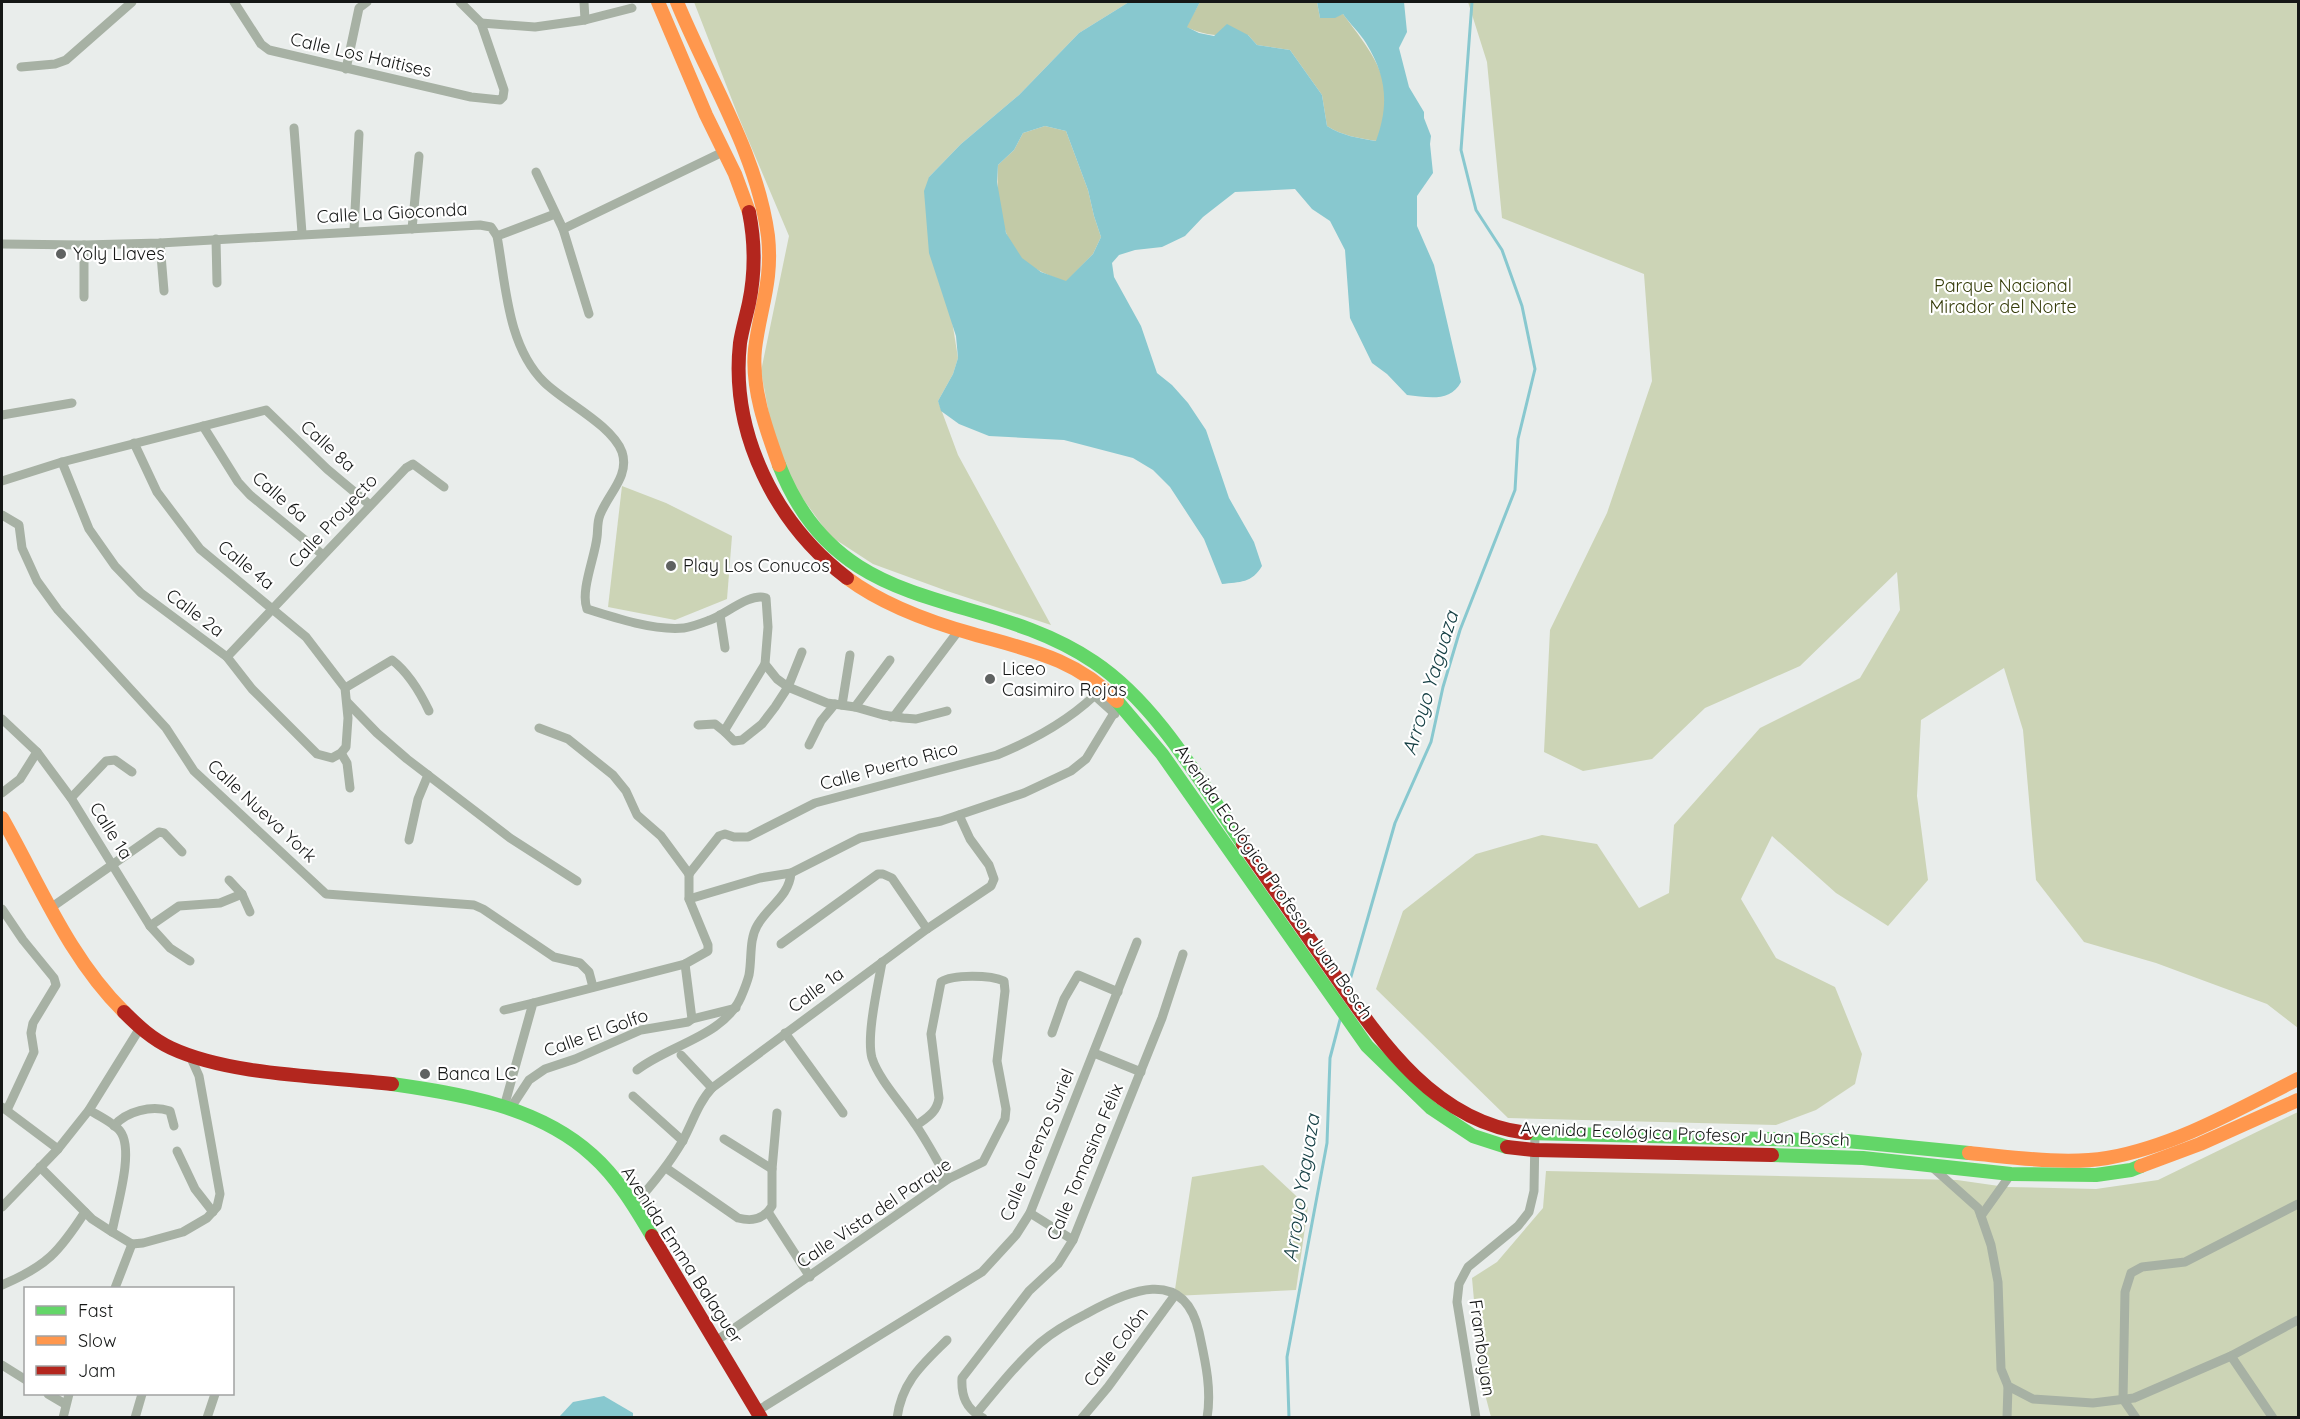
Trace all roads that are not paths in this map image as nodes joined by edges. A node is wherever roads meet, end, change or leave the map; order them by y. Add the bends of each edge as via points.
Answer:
1 (132, 2) edge
2 (234, 2) edge
3 (460, 2) edge
4 (584, 2) edge
5 (658, 2) edge
6 (677, 2) edge
7 (359, 4) edge
8 (632, 8) dead end
9 (585, 20) junction
10 (481, 22) junction
11 (21, 68) dead end
12 (346, 69) junction
13 (294, 128) dead end
14 (359, 134) dead end
15 (725, 151) junction
16 (418, 156) dead end
17 (536, 172) dead end
18 (555, 214) junction
19 (412, 229) junction
20 (563, 229) junction
21 (354, 230) junction
22 (302, 233) junction
23 (497, 236) junction
24 (216, 239) junction
25 (160, 243) junction
26 (2, 244) edge
27 (84, 245) junction
28 (217, 283) dead end
29 (164, 291) dead end
30 (84, 297) dead end
31 (590, 314) dead end
32 (72, 403) dead end
33 (2, 414) edge
34 (203, 426) junction
35 (134, 444) junction
36 (62, 462) junction
37 (2, 478) edge
38 (444, 487) dead end
39 (370, 505) junction
40 (2, 515) edge
41 (323, 555) junction
42 (272, 608) junction
43 (720, 615) junction
44 (959, 630) junction
45 (725, 648) dead end
46 (802, 652) dead end
47 (850, 656) dead end
48 (226, 657) junction
49 (890, 660) dead end
50 (765, 664) junction
51 (788, 687) junction
52 (345, 688) junction
53 (1099, 692) junction
54 (347, 702) junction
55 (838, 704) junction
56 (855, 707) junction
57 (1118, 709) junction
58 (429, 711) dead end
59 (947, 711) dead end
60 (891, 717) junction
61 (2, 719) edge
62 (698, 725) dead end
63 (539, 728) dead end
64 (725, 732) junction
65 (809, 745) dead end
66 (37, 752) junction
67 (341, 753) junction
68 (132, 772) dead end
69 (428, 775) junction
70 (350, 788) dead end
71 (2, 793) edge
72 (70, 798) junction
73 (959, 815) junction
74 (2, 818) edge
75 (409, 840) dead end
76 (182, 852) dead end
77 (112, 865) junction
78 (791, 873) junction
79 (689, 874) junction
80 (229, 880) dead end
81 (577, 881) dead end
82 (242, 894) junction
83 (689, 899) junction
84 (52, 908) junction
85 (2, 909) edge
86 (1291, 911) junction
87 (250, 912) dead end
88 (1277, 919) junction
89 (150, 926) junction
90 (927, 929) junction
91 (1137, 942) dead end
92 (781, 944) dead end
93 (1183, 954) dead end
94 (190, 961) dead end
95 (882, 963) junction
96 (685, 964) junction
97 (1082, 965) dead end
98 (1078, 975) junction
99 (593, 987) junction
100 (1118, 992) junction
101 (533, 1002) junction
102 (736, 1008) junction
103 (504, 1010) dead end
104 (692, 1019) junction
105 (140, 1028) junction
106 (785, 1033) junction
107 (1052, 1033) dead end
108 (1094, 1053) junction
109 (681, 1055) dead end
110 (190, 1056) junction
111 (637, 1070) dead end
112 (1141, 1072) junction
113 (2298, 1079) edge
114 (712, 1088) junction
115 (633, 1096) dead end
116 (2298, 1100) edge
117 (4, 1108) edge
118 (507, 1108) junction
119 (89, 1110) junction
120 (777, 1113) dead end
121 (843, 1113) dead end
122 (917, 1125) junction
123 (114, 1126) junction
124 (174, 1126) dead end
125 (1535, 1133) junction
126 (724, 1139) dead end
127 (683, 1141) junction
128 (58, 1149) junction
129 (1534, 1150) junction
130 (177, 1151) dead end
131 (40, 1167) junction
132 (1932, 1167) junction
133 (666, 1168) junction
134 (772, 1169) junction
135 (2011, 1174) junction
136 (948, 1179) junction
137 (2298, 1204) edge
138 (633, 1206) junction
139 (2, 1207) edge
140 (85, 1212) junction
141 (213, 1212) junction
142 (768, 1212) junction
143 (1029, 1213) junction
144 (1981, 1216) junction
145 (112, 1232) junction
146 (1073, 1240) junction
147 (132, 1244) junction
148 (810, 1277) junction
149 (2, 1285) edge
150 (115, 1287) edge
151 (1175, 1295) junction
152 (2298, 1320) edge
153 (947, 1340) dead end
154 (716, 1341) junction
155 (2231, 1356) junction
156 (3, 1369) edge
157 (24, 1379) edge
158 (2008, 1386) junction
159 (50, 1395) edge
160 (69, 1395) edge
161 (142, 1395) edge
162 (215, 1395) edge
163 (2123, 1399) junction
164 (65, 1404) junction
165 (759, 1414) edge
166 (979, 1416) edge
167 (63, 1418) edge
168 (135, 1418) edge
169 (207, 1418) edge
170 (897, 1418) edge
171 (1082, 1418) edge
172 (1207, 1418) edge
173 (1476, 1418) edge
174 (2007, 1418) edge
175 (2136, 1418) edge
176 (2273, 1418) edge

1 - 11 street via 66,60
2 - 12 street, Calle Los Haitises via 265,48
3 - 10 street
4 - 9 street
5 - 15 street, Avenida Ecológica Profesor Juan Bosch
6 - 86 street, Avenida Ecológica Profesor Juan Bosch via 748,162 765,217 769,245 767,297 755,352 757,396 783,477 808,520 837,550 876,578 1066,645 1118,679 1159,723
7 - 12 street
8 - 9 street
9 - 10 street via 535,27
10 - 12 street, Calle Los Haitises via 504,90 503,97 495,101
13 - 22 street
14 - 21 street
15 - 20 street
15 - 44 street, Avenida Ecológica Profesor Juan Bosch via 750,219 751,291 740,345 740,385 748,429 766,482 811,549 851,581 902,608
16 - 19 street
17 - 18 street
18 - 20 street
18 - 23 street
19 - 21 street, Calle La Gioconda
19 - 23 street, Calle La Gioconda via 480,225 491,227
20 - 31 street
21 - 22 street, Calle La Gioconda
22 - 24 street, Calle La Gioconda
23 - 43 street via 519,347 542,381 584,411 622,451 619,483 600,515 585,595 587,609 662,629 686,628
24 - 25 street, Calle La Gioconda
24 - 28 street
25 - 27 street, Calle La Gioconda
25 - 29 street
26 - 27 street, Calle La Gioconda
27 - 30 street
32 - 33 street
34 - 35 street
34 - 39 street, Calle 8a via 266,410
34 - 41 street, Calle 6a via 250,495
35 - 36 street
35 - 42 street, Calle 4a via 156,492 200,549
36 - 37 street
36 - 48 street, Calle 2a via 89,529 115,566 141,593
38 - 39 street, Calle Proyecto via 413,464
39 - 41 street, Calle Proyecto
40 - 99 street, Calle Nueva York via 19,525 22,548 37,581 58,610 166,728 194,771 326,894 474,905 554,957 580,963 589,972
41 - 42 street, Calle Proyecto
42 - 48 street, Calle Proyecto
42 - 52 street, Calle 4a via 306,637
43 - 45 street
43 - 50 street via 742,603 766,598
44 - 53 street, Avenida Ecológica Profesor Juan Bosch via 1027,647 1080,671
44 - 60 street
46 - 51 street
47 - 55 street
48 - 67 street, Calle 2a via 317,754 332,758
49 - 56 street
50 - 51 street
50 - 64 street
51 - 55 street
51 - 64 street via 770,714 742,740 734,741
52 - 54 street, Calle 4a
52 - 58 street via 392,660 407,674
53 - 57 street, Avenida Ecológica Profesor Juan Bosch
53 - 79 street, Calle Puerto Rico via 1071,716 997,755 815,803 748,837 719,836
54 - 67 street, Calle 4a via 348,742
54 - 69 street
55 - 56 street
55 - 65 street via 821,721
56 - 60 street
57 - 73 street via 1080,765 1024,793
57 - 88 street, Avenida Ecológica Profesor Juan Bosch via 1162,754
59 - 60 street via 916,719
61 - 66 street, Calle 1a
62 - 64 street via 715,724
63 - 79 street via 568,739 613,776 626,791 637,815 661,836
66 - 71 street via 20,779
66 - 72 street, Calle 1a
67 - 70 street via 349,771
68 - 72 street via 115,760 106,761
69 - 75 street
69 - 81 street via 510,838
72 - 77 street, Calle 1a
73 - 78 street via 850,841
73 - 90 street, Calle 1a via 994,879 987,890
74 - 84 street, Avenida Emma Balaguer
76 - 77 street via 159,832
77 - 84 street
77 - 89 street, Calle 1a
78 - 83 street
78 - 102 street via 789,887 756,927 749,976
79 - 83 street
80 - 82 street
82 - 87 street
82 - 89 street via 220,903 179,906
83 - 96 street via 708,951
84 - 105 street, Avenida Emma Balaguer via 78,956
85 - 117 street via 56,985 31,1028 34,1052
86 - 88 street
86 - 125 street, Avenida Ecológica Profesor Juan Bosch via 1373,1030 1412,1074 1462,1114 1495,1128
88 - 129 street, Avenida Ecológica Profesor Juan Bosch via 1367,1046 1431,1108 1473,1136 1502,1146
89 - 94 street, Calle 1a via 170,948
90 - 92 street via 892,878 878,874
90 - 95 street, Calle 1a
91 - 100 street, Calle Lorenzo Suriel
93 - 112 street, Calle Tomasina Félix
95 - 106 street, Calle 1a
95 - 122 street via 872,1058
96 - 99 street
96 - 104 street
97 - 98 street
98 - 100 street
98 - 107 street
99 - 101 street
100 - 108 street, Calle Lorenzo Suriel
101 - 103 street
101 - 118 street
102 - 104 street, Calle El Golfo
102 - 111 street via 705,1033
104 - 118 street, Calle El Golfo via 641,1030 545,1069 529,1080
105 - 110 street, Avenida Emma Balaguer
105 - 119 street
106 - 114 street, Calle 1a
106 - 121 street
108 - 112 street
108 - 143 street, Calle Lorenzo Suriel
109 - 114 street
110 - 118 street, Avenida Emma Balaguer via 213,1063 427,1089
110 - 141 street via 199,1076 217,1177 219,1201
112 - 146 street, Calle Tomasina Félix
113 - 125 street, Avenida Ecológica Profesor Juan Bosch via 2155,1147 2076,1160 1847,1141
114 - 127 street, Calle 1a
115 - 127 street
116 - 135 street, Avenida Ecológica Profesor Juan Bosch via 2131,1170 2096,1175
117 - 128 street
118 - 138 street, Avenida Emma Balaguer via 564,1133 581,1145 597,1159
119 - 123 street
119 - 128 street
120 - 134 street
122 - 136 street
122 - 136 street, Calle Vista del Parque via 938,1106 931,1034 941,982 949,977 1004,981 997,1061 1005,1119 983,1162
123 - 124 street via 136,1112 163,1109 170,1111
123 - 145 street via 122,1134 127,1149
125 - 129 street, Framboyan
126 - 134 street
127 - 133 street, Calle 1a
128 - 131 street
129 - 132 street, Avenida Ecológica Profesor Juan Bosch via 1863,1158
129 - 173 street, Framboyan via 1534,1191 1529,1212 1518,1226 1468,1267 1460,1284 1457,1302
130 - 141 street via 195,1189
131 - 139 street
131 - 140 street
132 - 135 street, Avenida Ecológica Profesor Juan Bosch
132 - 144 street via 1978,1208
133 - 138 street, Calle 1a
133 - 142 street via 738,1218 748,1221
134 - 142 street via 772,1206
135 - 144 street
136 - 148 street, Calle Vista del Parque
137 - 163 street via 2185,1262 2142,1267 2131,1273 2125,1292
138 - 154 street, Avenida Emma Balaguer
140 - 145 street
140 - 149 street via 52,1257
141 - 147 street via 183,1232
142 - 148 street
143 - 146 street
143 - 165 street, Calle Lorenzo Suriel via 1016,1235 982,1272
144 - 158 street via 1998,1282 2001,1369
145 - 147 street
146 - 166 street, Calle Tomasina Félix via 1058,1264 1029,1291 962,1378 961,1392
147 - 150 street
148 - 154 street, Calle Vista del Parque
151 - 166 street via 1147,1288 1128,1293 1059,1329 1025,1358
151 - 171 street, Calle Colón
151 - 172 street via 1188,1305 1197,1321 1209,1385
152 - 155 street
153 - 170 street via 915,1371
154 - 165 street, Avenida Emma Balaguer
155 - 163 street via 2134,1398
155 - 176 street
156 - 157 street
158 - 163 street via 2033,1399 2093,1403
158 - 174 street
159 - 164 street
160 - 164 street
161 - 168 street
162 - 169 street
163 - 175 street
164 - 167 street

